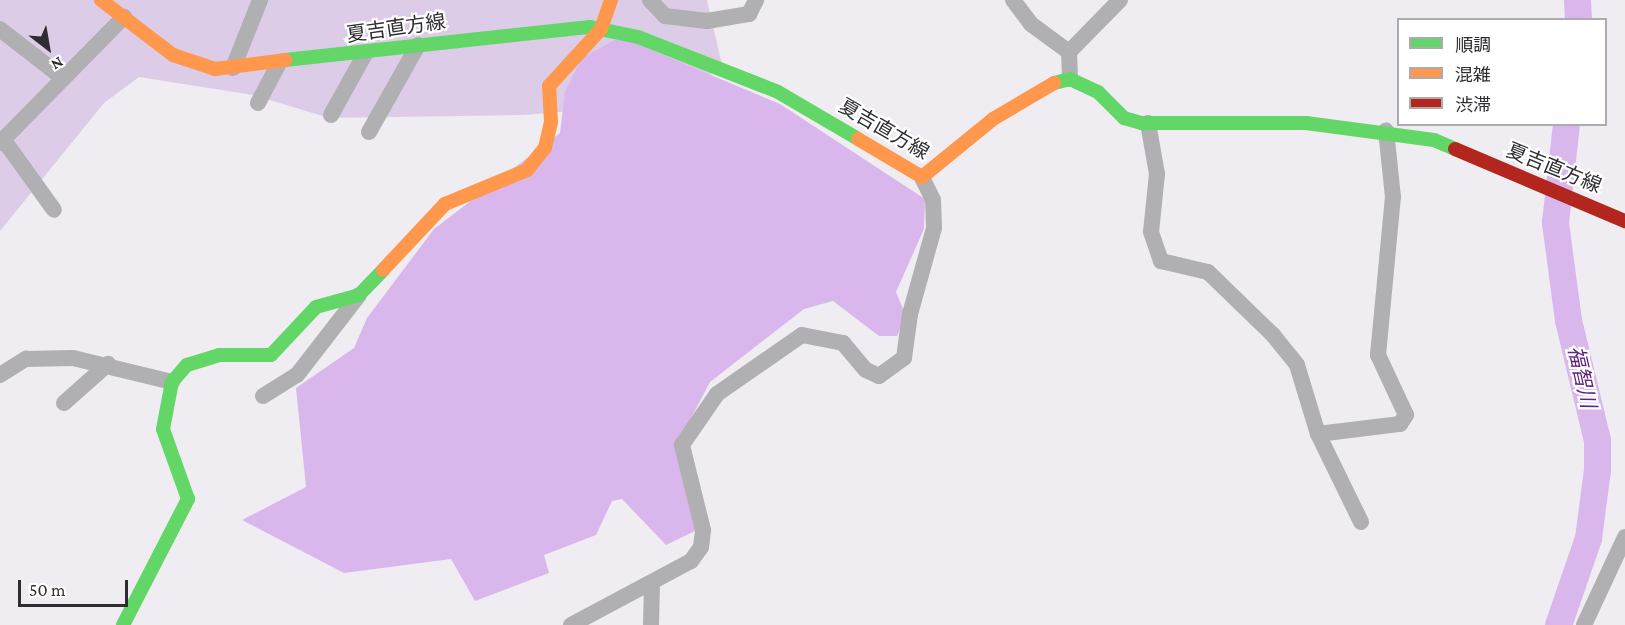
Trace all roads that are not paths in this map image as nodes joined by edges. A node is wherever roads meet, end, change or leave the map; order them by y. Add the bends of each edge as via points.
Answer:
1 (101, 0) edge
2 (260, 0) edge
3 (611, 0) edge
4 (650, 0) edge
5 (756, 0) edge
6 (1013, 0) edge
7 (1120, 0) edge
8 (124, 17) junction
9 (0, 29) edge
10 (601, 29) junction
11 (418, 45) junction
12 (366, 52) junction
13 (1069, 52) junction
14 (279, 63) junction
15 (233, 68) junction
16 (63, 78) junction
17 (1070, 79) junction
18 (258, 103) dead end
19 (331, 115) dead end
20 (1148, 123) junction
21 (1386, 130) junction
22 (369, 132) dead end
23 (4, 134) edge
24 (922, 177) junction
25 (54, 210) dead end
26 (1625, 221) edge
27 (359, 295) junction
28 (108, 364) junction
29 (0, 375) edge
30 (172, 382) junction
31 (263, 396) dead end
32 (64, 403) dead end
33 (1318, 434) junction
34 (1361, 522) dead end
35 (1625, 537) edge
36 (652, 583) junction
37 (123, 625) edge
38 (571, 625) edge
39 (651, 625) edge
40 (1584, 625) edge

1 - 8 main road, 夏吉直方線
2 - 15 street
3 - 10 main road
4 - 5 street via 665,16 708,21 749,14
6 - 13 street via 1031,24
7 - 13 street
8 - 15 main road, 夏吉直方線 via 173,55 215,69
8 - 16 street
9 - 16 street
10 - 11 main road, 夏吉直方線 via 556,27
10 - 24 main road, 夏吉直方線 via 639,37 778,92
10 - 27 main road via 549,86 551,122 545,148 527,170 445,204
11 - 12 main road, 夏吉直方線
11 - 22 street
12 - 14 main road, 夏吉直方線
12 - 19 street
13 - 17 street
14 - 15 main road, 夏吉直方線
14 - 18 street
16 - 23 street
17 - 20 main road, 夏吉直方線 via 1098,92 1124,118
17 - 24 main road, 夏吉直方線 via 1050,84 993,119
20 - 21 main road, 夏吉直方線 via 1238,121
20 - 33 street via 1157,174 1151,232 1161,261 1208,272 1273,335 1297,365
21 - 26 main road, 夏吉直方線 via 1434,140
21 - 33 street via 1393,197 1378,355 1406,415 1400,424
23 - 25 street
24 - 36 street via 933,200 934,228 909,314 904,358 879,376 866,370 843,343 802,335 717,394 682,445 703,530 701,547 691,561
27 - 30 main road via 316,306 271,355 219,355 187,365
27 - 31 street via 297,375
28 - 29 street via 26,359
28 - 30 street
28 - 32 street
30 - 37 main road via 164,429 188,500
33 - 34 street
35 - 40 street
36 - 38 street
36 - 39 street

